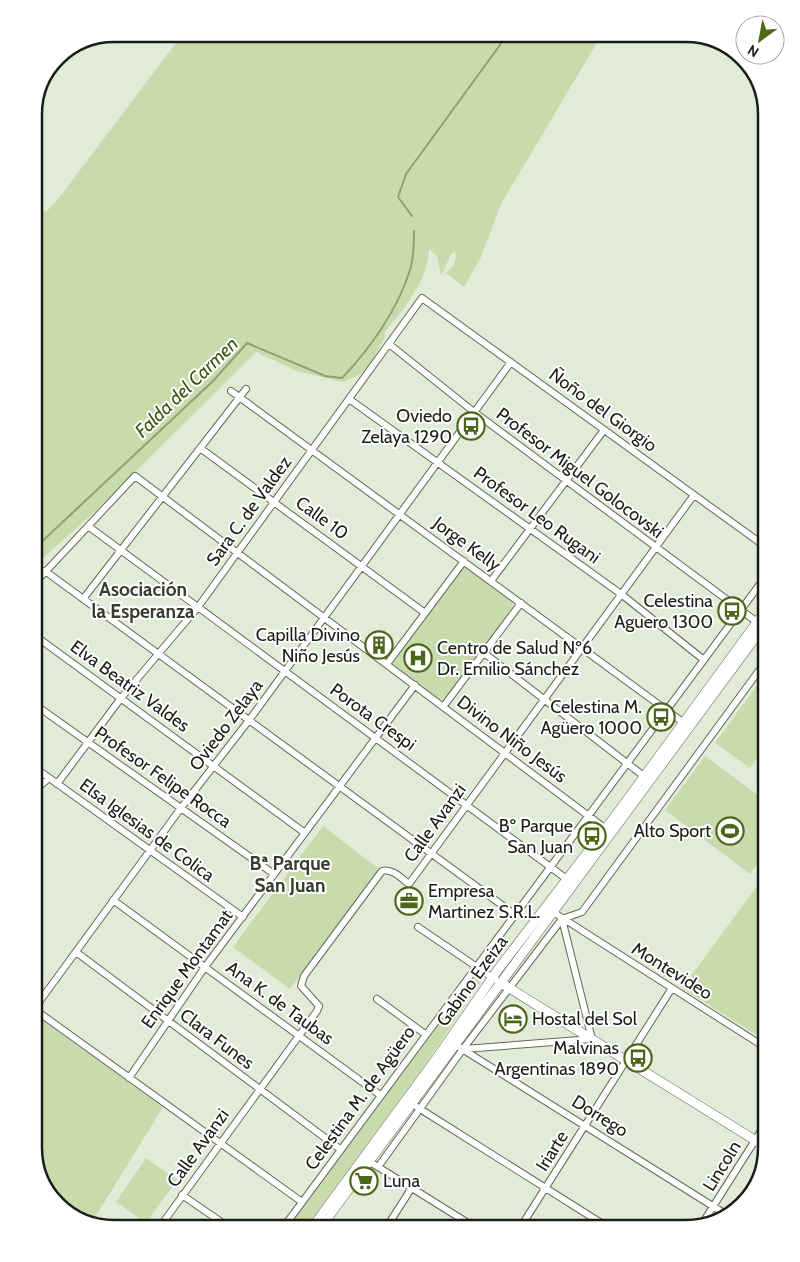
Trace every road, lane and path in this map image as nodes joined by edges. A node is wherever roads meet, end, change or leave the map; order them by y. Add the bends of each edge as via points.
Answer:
1 (422, 298) joint
2 (389, 344) junction
3 (511, 362) junction
4 (246, 389) dead end
5 (231, 391) dead end
6 (240, 397) junction
7 (349, 399) junction
8 (474, 412) junction
9 (604, 430) junction
10 (200, 448) junction
11 (312, 450) junction
12 (438, 462) junction
13 (567, 480) junction
14 (694, 495) junction
15 (162, 497) junction
16 (274, 502) junction
17 (400, 514) junction
18 (88, 526) junction
19 (530, 529) junction
20 (758, 541) edge
21 (655, 548) junction
22 (121, 550) junction
23 (237, 553) junction
24 (464, 561) junction
25 (362, 566) junction
26 (45, 571) junction
27 (43, 574) edge
28 (491, 581) junction
29 (758, 587) edge
30 (621, 594) junction
31 (83, 599) junction
32 (521, 603) junction
33 (198, 607) junction
34 (741, 610) junction
35 (425, 613) junction
36 (324, 618) junction
37 (758, 621) edge
38 (758, 627) edge
39 (758, 627) edge
40 (42, 641) edge
41 (582, 648) junction
42 (484, 653) junction
43 (160, 654) junction
44 (704, 660) junction
45 (387, 664) junction
46 (285, 671) junction
47 (758, 672) edge
48 (415, 686) junction
49 (121, 698) junction
50 (544, 699) junction
51 (443, 707) junction
52 (42, 710) edge
53 (667, 710) junction
54 (250, 719) junction
55 (684, 723) junction
56 (376, 738) junction
57 (89, 744) junction
58 (505, 753) junction
59 (628, 762) junction
60 (214, 766) junction
61 (42, 773) edge
62 (645, 777) junction
63 (49, 778) junction
64 (42, 784) edge
65 (57, 784) junction
66 (340, 786) junction
67 (467, 805) junction
68 (181, 808) junction
69 (588, 815) junction
70 (606, 829) junction
71 (305, 833) junction
72 (150, 851) junction
73 (432, 853) junction
74 (550, 866) junction
75 (274, 874) junction
76 (568, 880) junction
77 (114, 900) junction
78 (553, 912) junction
79 (514, 914) junction
80 (243, 917) junction
81 (562, 919) junction
82 (418, 927) dead end
83 (76, 952) junction
84 (476, 966) junction
85 (205, 968) junction
86 (492, 978) junction
87 (501, 983) junction
88 (511, 988) junction
89 (672, 988) junction
90 (42, 998) edge
91 (378, 999) dead end
92 (42, 1015) edge
93 (168, 1021) junction
94 (425, 1034) junction
95 (299, 1036) junction
96 (592, 1038) junction
97 (758, 1043) edge
98 (459, 1046) junction
99 (627, 1060) junction
100 (128, 1078) junction
101 (259, 1089) junction
102 (380, 1095) junction
103 (416, 1106) junction
104 (586, 1125) junction
105 (758, 1137) edge
106 (756, 1140) junction
107 (219, 1143) junction
108 (340, 1149) junction
109 (370, 1162) junction
110 (378, 1167) junction
111 (546, 1188) junction
112 (411, 1189) junction
113 (182, 1195) junction
114 (302, 1202) junction
115 (714, 1207) junction
116 (720, 1211) edge
117 (707, 1216) edge
118 (165, 1219) edge
119 (217, 1219) edge
120 (289, 1219) edge
121 (318, 1219) edge
122 (327, 1219) edge
123 (391, 1219) edge
124 (462, 1220) edge
125 (525, 1220) edge
126 (596, 1220) edge

1 - 2 street, Sara C. de Valdez
1 - 3 street, Ñoño del Giorgio
2 - 7 street, Sara C. de Valdez
2 - 8 street, Profesor Miguel Golocovski
3 - 8 street, Oviedo Zelaya
3 - 9 street, Ñoño del Giorgio
4 - 6 street
5 - 6 street, Jorge Kelly
6 - 10 street
6 - 11 street, Jorge Kelly
7 - 11 street, Sara C. de Valdez
7 - 12 street, Profesor Leo Rugani
8 - 12 street, Oviedo Zelaya
8 - 13 street, Profesor Miguel Golocovski
9 - 13 street
9 - 14 street, Ñoño del Giorgio
10 - 15 street
10 - 16 street, Calle 10
11 - 16 street, Sara C. de Valdez
11 - 17 street, Jorge Kelly
12 - 17 street, Oviedo Zelaya
12 - 19 street, Profesor Leo Rugani
13 - 19 street
13 - 21 street, Profesor Miguel Golocovski
14 - 20 street, Ñoño del Giorgio
14 - 21 street, Calle Avanzi
15 - 18 street, Divino Niño Jesús via 135,476
15 - 22 street
15 - 23 street, Divino Niño Jesús
16 - 23 street, Sara C. de Valdez
16 - 25 street, Calle 10
17 - 24 street, Jorge Kelly
17 - 25 street, Oviedo Zelaya
18 - 22 street, Porota Crespi
18 - 26 street
19 - 28 street
19 - 30 street, Profesor Leo Rugani
21 - 30 street, Calle Avanzi
21 - 34 street, Profesor Miguel Golocovski
22 - 31 street
22 - 33 street, Porota Crespi
23 - 33 street, Sara C. de Valdez
23 - 36 street, Divino Niño Jesús
24 - 28 street, Jorge Kelly
24 - 35 street
25 - 35 street, Calle 10
25 - 36 street, Oviedo Zelaya
26 - 27 street
26 - 31 street
28 - 32 street, Jorge Kelly
29 - 34 street, Celestina M. de Agüero
30 - 41 street, Calle Avanzi
30 - 44 street, Profesor Leo Rugani
31 - 43 street
32 - 41 street, Jorge Kelly
32 - 42 street
33 - 43 street, Sara C. de Valdez
33 - 46 street, Porota Crespi
34 - 37 street, Profesor Miguel Golocovski
34 - 44 street, Celestina M. de Agüero
35 - 45 street
36 - 45 street, Divino Niño Jesús
36 - 46 street, Oviedo Zelaya
38 - 55 main road, Gabino Ezeiza
39 - 78 main road, Gabino Ezeiza
40 - 49 street, Elva Beatriz Valdes
41 - 50 street, Calle Avanzi
41 - 53 street, Jorge Kelly
42 - 50 street
42 - 51 street
43 - 49 street, Sara C. de Valdez
43 - 54 street
44 - 53 street, Celestina M. de Agüero
45 - 48 street, Divino Niño Jesús
46 - 54 street, Oviedo Zelaya
46 - 56 street, Porota Crespi
47 - 81 street via 582,912
48 - 51 street, Divino Niño Jesús
48 - 56 street, Enrique Montamat
49 - 57 street, Sara C. de Valdez
49 - 60 street, Elva Beatriz Valdes
50 - 58 street, Calle Avanzi
50 - 59 street
51 - 58 street, Divino Niño Jesús
52 - 57 street, Profesor Felipe Rocca
53 - 55 street, Jorge Kelly
53 - 59 street, Celestina M. de Agüero
54 - 60 street, Oviedo Zelaya
54 - 66 street
55 - 62 main road, Gabino Ezeiza
56 - 66 street, Enrique Montamat
56 - 67 street, Porota Crespi
57 - 65 street, Sara C. de Valdez
57 - 68 street, Profesor Felipe Rocca
58 - 67 street, Calle Avanzi
58 - 69 street, Divino Niño Jesús
59 - 62 street
59 - 69 street, Celestina M. de Agüero
60 - 68 street, Oviedo Zelaya
60 - 71 street, Elva Beatriz Valdes
61 - 63 street, Elsa Iglesias de Colica
62 - 70 main road, Gabino Ezeiza
63 - 64 street
63 - 65 street, Elsa Iglesias de Colica
65 - 72 street, Elsa Iglesias de Colica
66 - 71 street, Enrique Montamat
66 - 73 street
67 - 73 street, Calle Avanzi
67 - 74 street, Porota Crespi
68 - 72 street, Oviedo Zelaya
68 - 75 street, Profesor Felipe Rocca
69 - 70 street, Divino Niño Jesús
69 - 74 street, Celestina M. de Agüero
70 - 76 main road, Gabino Ezeiza
71 - 75 street, Enrique Montamat
72 - 77 street, Oviedo Zelaya
72 - 80 street, Elsa Iglesias de Colica
73 - 79 street
73 - 95 street, Calle Avanzi via 409,884 393,872 382,871 310,969 301,986 319,1006
74 - 76 street, Porota Crespi
74 - 79 street, Celestina M. de Agüero
75 - 80 street, Enrique Montamat
76 - 86 main road, Gabino Ezeiza
77 - 83 street, Oviedo Zelaya
77 - 85 street, Ana K. de Taubas
78 - 81 street, Montevideo
78 - 87 main road, Gabino Ezeiza
79 - 84 street, Celestina M. de Agüero
80 - 85 street, Enrique Montamat
81 - 88 street
81 - 89 street, Montevideo
81 - 96 street
82 - 84 street
83 - 90 street, Oviedo Zelaya
83 - 93 street, Clara Funes
84 - 86 street
84 - 94 street, Celestina M. de Agüero
85 - 93 street, Enrique Montamat
85 - 95 street, Ana K. de Taubas
86 - 87 street
86 - 121 main road, Gabino Ezeiza
87 - 88 main road
87 - 98 main road, Gabino Ezeiza
88 - 96 main road
88 - 98 street
89 - 97 street, Montevideo
89 - 99 street, Iriarte
91 - 94 street
92 - 100 street
93 - 100 street, Enrique Montamat
93 - 101 street, Clara Funes
94 - 102 street, Celestina M. de Agüero
95 - 101 street, Calle Avanzi
95 - 102 street, Ana K. de Taubas
96 - 98 street
96 - 99 main road
98 - 103 main road, Gabino Ezeiza
98 - 104 street, Dorrego
99 - 104 street, Iriarte
99 - 106 main road
100 - 107 street
101 - 107 street, Calle Avanzi
101 - 108 street, Clara Funes
102 - 108 street, Celestina M. de Agüero
103 - 109 main road, Gabino Ezeiza
103 - 110 street
103 - 111 street
104 - 111 street, Iriarte
104 - 115 street, Dorrego
105 - 106 street, Lincoln
106 - 115 street, Lincoln
107 - 113 street, Calle Avanzi
107 - 114 street
108 - 114 street, Celestina M. de Agüero
109 - 110 street
109 - 122 main road, Gabino Ezeiza
110 - 112 street
111 - 125 street, Iriarte
111 - 126 street
112 - 123 street
112 - 124 street
113 - 118 street, Calle Avanzi
113 - 119 street
114 - 120 street, Celestina M. de Agüero
115 - 116 street, Dorrego
115 - 117 street, Lincoln

